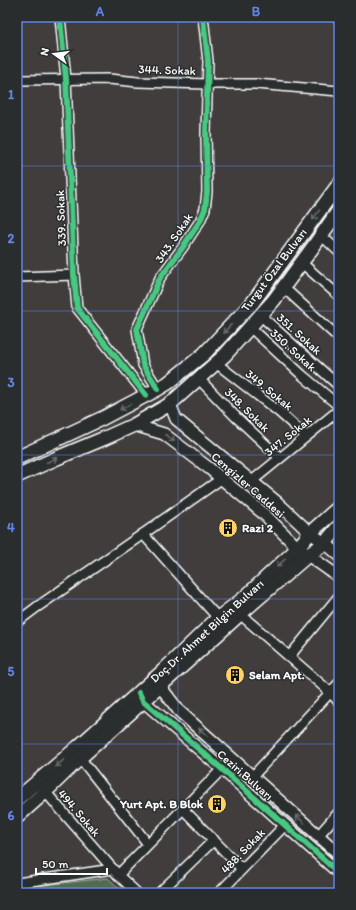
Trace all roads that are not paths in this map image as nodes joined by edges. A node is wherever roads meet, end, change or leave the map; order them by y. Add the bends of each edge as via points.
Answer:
1 (60, 17) edge
2 (203, 17) edge
3 (66, 79) junction
4 (17, 80) edge
5 (207, 84) junction
6 (339, 91) edge
7 (339, 184) edge
8 (339, 212) edge
9 (321, 235) junction
10 (339, 252) edge
11 (302, 263) junction
12 (74, 275) junction
13 (17, 277) edge
14 (283, 287) junction
15 (339, 296) edge
16 (260, 315) junction
17 (250, 327) junction
18 (339, 338) edge
19 (216, 363) junction
20 (198, 378) junction
21 (339, 386) edge
22 (158, 389) junction
23 (146, 395) junction
24 (170, 404) junction
25 (339, 408) edge
26 (134, 425) junction
27 (306, 436) junction
28 (17, 458) edge
29 (280, 458) junction
30 (17, 476) edge
31 (221, 479) junction
32 (252, 481) junction
33 (339, 507) edge
34 (339, 526) edge
35 (310, 533) junction
36 (143, 534) junction
37 (325, 543) junction
38 (302, 552) junction
39 (339, 555) edge
40 (339, 578) edge
41 (339, 596) edge
42 (240, 614) junction
43 (218, 618) junction
44 (17, 622) edge
45 (290, 657) junction
46 (158, 682) junction
47 (339, 683) edge
48 (330, 692) junction
49 (141, 697) junction
50 (339, 702) edge
51 (80, 758) junction
52 (222, 770) junction
53 (252, 777) junction
54 (41, 787) junction
55 (17, 799) edge
56 (183, 809) junction
57 (339, 812) edge
58 (17, 817) edge
59 (285, 825) junction
60 (318, 836) junction
61 (214, 840) junction
62 (148, 844) junction
63 (339, 854) edge
64 (242, 869) junction
65 (115, 872) junction
66 (339, 873) edge
67 (17, 883) edge
68 (137, 893) edge
69 (159, 893) edge
70 (219, 893) edge

1 - 3 street, 339. Sokak
2 - 5 street, 343. Sokak via 208,61
3 - 4 street, 344. Sokak
3 - 5 street, 344. Sokak
3 - 12 street, 339. Sokak
5 - 6 street, 344. Sokak via 256,84
5 - 22 street, 343. Sokak via 205,209 183,248 160,278 137,329 143,365
7 -> 22 main road, Turgut Özal Bulvarı via 253,302 204,354
8 - 9 main road, Turgut Özal Bulvarı
9 - 10 street
9 - 11 main road, Turgut Özal Bulvarı
11 - 14 main road, Turgut Özal Bulvarı
11 - 15 street
12 - 13 street
12 - 23 street, 339. Sokak via 77,308
14 - 16 main road, Turgut Özal Bulvarı
14 - 18 street
16 - 17 main road, Turgut Özal Bulvarı
16 - 21 street, 351. Sokak
17 - 19 main road, Turgut Özal Bulvarı
17 - 25 street, 350. Sokak
19 - 20 main road, Turgut Özal Bulvarı
19 - 27 street, 349. Sokak
20 - 24 main road, Turgut Özal Bulvarı
20 - 29 street, 348. Sokak
22 - 23 main road, Turgut Özal Bulvarı
23 -> 28 main road, Turgut Özal Bulvarı
24 - 26 main road, Turgut Özal Bulvarı
24 - 32 street, Cengizler Caddesi via 176,419
25 - 27 street, 347. Sokak
30 -> 26 main road, Turgut Özal Bulvarı
26 -> 31 street, Cengizler Caddesi via 164,434
27 - 29 street, 347. Sokak
29 - 32 street, 347. Sokak
31 - 36 street
31 - 38 street, Cengizler Caddesi via 264,514
32 - 35 street, Cengizler Caddesi
33 - 35 main road, Doç.Dr. Ahmet Bilgin Bulvarı
34 - 37 main road, Doç.Dr. Ahmet Bilgin Bulvarı
35 - 37 street, Cengizler Caddesi
35 - 38 main road, Doç.Dr. Ahmet Bilgin Bulvarı
36 - 43 street
36 - 44 street
37 - 38 main road, Doç.Dr. Ahmet Bilgin Bulvarı
37 - 39 street, Cengizler Caddesi
38 - 40 street, Cengizler Caddesi
38 - 42 main road, Doç.Dr. Ahmet Bilgin Bulvarı
38 -> 43 main road, Doç.Dr. Ahmet Bilgin Bulvarı
41 - 45 street
42 - 45 street
42 - 46 main road, Doç.Dr. Ahmet Bilgin Bulvarı
43 - 46 main road, Doç.Dr. Ahmet Bilgin Bulvarı
45 - 48 street
46 - 49 main road, Doç.Dr. Ahmet Bilgin Bulvarı
53 -> 46 street, Ceziri Bulvarı via 179,711
47 - 48 street
48 - 50 street
48 - 53 street
49 - 51 main road, Doç.Dr. Ahmet Bilgin Bulvarı
49 - 52 street, Ceziri Bulvarı
49 -> 54 main road, Doç.Dr. Ahmet Bilgin Bulvarı via 78,747
51 - 54 main road, Doç.Dr. Ahmet Bilgin Bulvarı
51 - 62 street
52 - 56 street
52 - 59 street, Ceziri Bulvarı
60 -> 53 street, Ceziri Bulvarı
54 - 55 main road, Doç.Dr. Ahmet Bilgin Bulvarı
54 - 58 main road, Doç.Dr. Ahmet Bilgin Bulvarı
54 - 65 street, 494. Sokak
56 - 61 street
56 - 62 street
57 - 60 street
59 - 64 street, 488. Sokak
59 - 66 street, Ceziri Bulvarı
60 - 63 street, Ceziri Bulvarı
61 - 64 street
61 - 69 street
62 - 65 street
64 - 70 street, 488. Sokak
65 - 67 street
65 - 68 street, 494. Sokak

